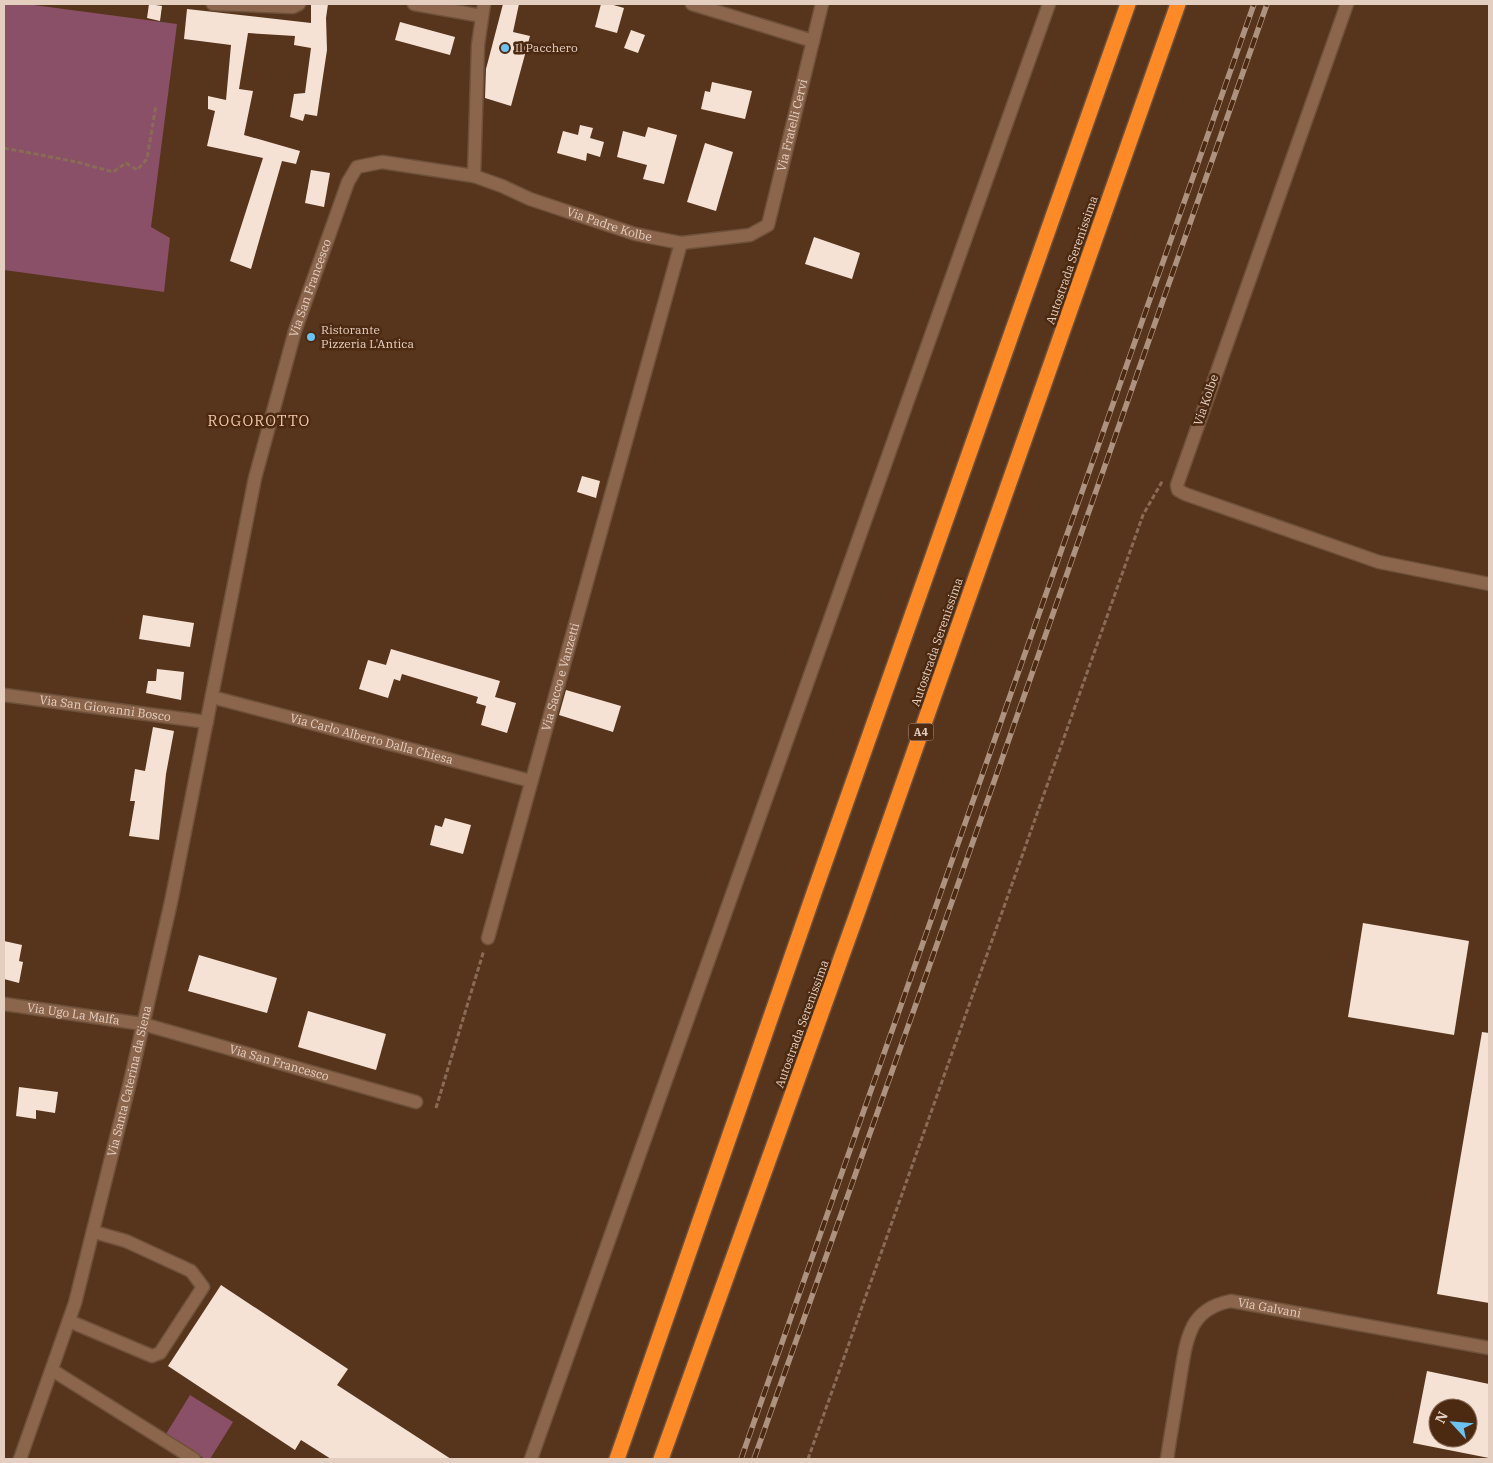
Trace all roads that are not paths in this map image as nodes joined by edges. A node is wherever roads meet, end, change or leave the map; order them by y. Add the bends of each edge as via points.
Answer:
1 (213, 4) edge
2 (299, 4) edge
3 (414, 4) edge
4 (692, 4) edge
5 (822, 4) edge
6 (1048, 4) edge
7 (1128, 4) edge
8 (1178, 4) edge
9 (1347, 4) edge
10 (483, 10) edge
11 (813, 41) junction
12 (474, 176) junction
13 (750, 235) joint
14 (681, 243) junction
15 (1489, 584) edge
16 (4, 694) edge
17 (212, 697) junction
18 (207, 722) junction
19 (531, 781) junction
20 (488, 938) road end
21 (4, 1004) edge
22 (143, 1024) junction
23 (416, 1102) dead end
24 (94, 1232) junction
25 (69, 1322) junction
26 (1489, 1348) edge
27 (52, 1370) junction
28 (20, 1459) edge
29 (194, 1459) edge
30 (531, 1459) edge
31 (617, 1459) edge
32 (661, 1459) edge
33 (1166, 1459) edge

1 - 2 street via 292,7
3 - 10 street
4 - 11 street
5 - 11 street, Via Fratelli Cervi
6 - 30 street
7 - 31 highway
8 - 32 highway, Autostrada Serenissima / A4
9 - 15 street, Via Kolbe via 1177,485 1178,490 1379,562
10 - 12 street via 478,44
11 - 13 street, Via Fratelli Cervi via 768,225
12 - 14 street, Via Padre Kolbe via 530,199 634,234
12 - 17 street, Via San Francesco via 382,162 357,167 348,182 295,331 255,478
13 - 14 street, Via Padre Kolbe
14 - 19 street, Via Sacco e Vanzetti
16 - 18 street, Via San Giovanni Bosco
17 - 18 street, Via Santa Caterina da Siena
17 - 19 street, Via Carlo Alberto Dalla Chiesa
18 - 22 street, Via Santa Caterina da Siena
19 - 20 street, Via Sacco e Vanzetti
21 - 22 street, Via Ugo La Malfa
22 - 23 street, Via San Francesco
22 - 24 street, Via Santa Caterina da Siena
24 - 25 street, Via Santa Caterina da Siena
24 - 25 street via 126,1241 191,1271 203,1287 160,1353 152,1356
25 - 27 street, Via Santa Caterina da Siena
26 - 33 street, Via Galvani via 1231,1301 1221,1303 1201,1316 1186,1343
27 - 28 street, Via Santa Caterina da Siena
27 - 29 street

